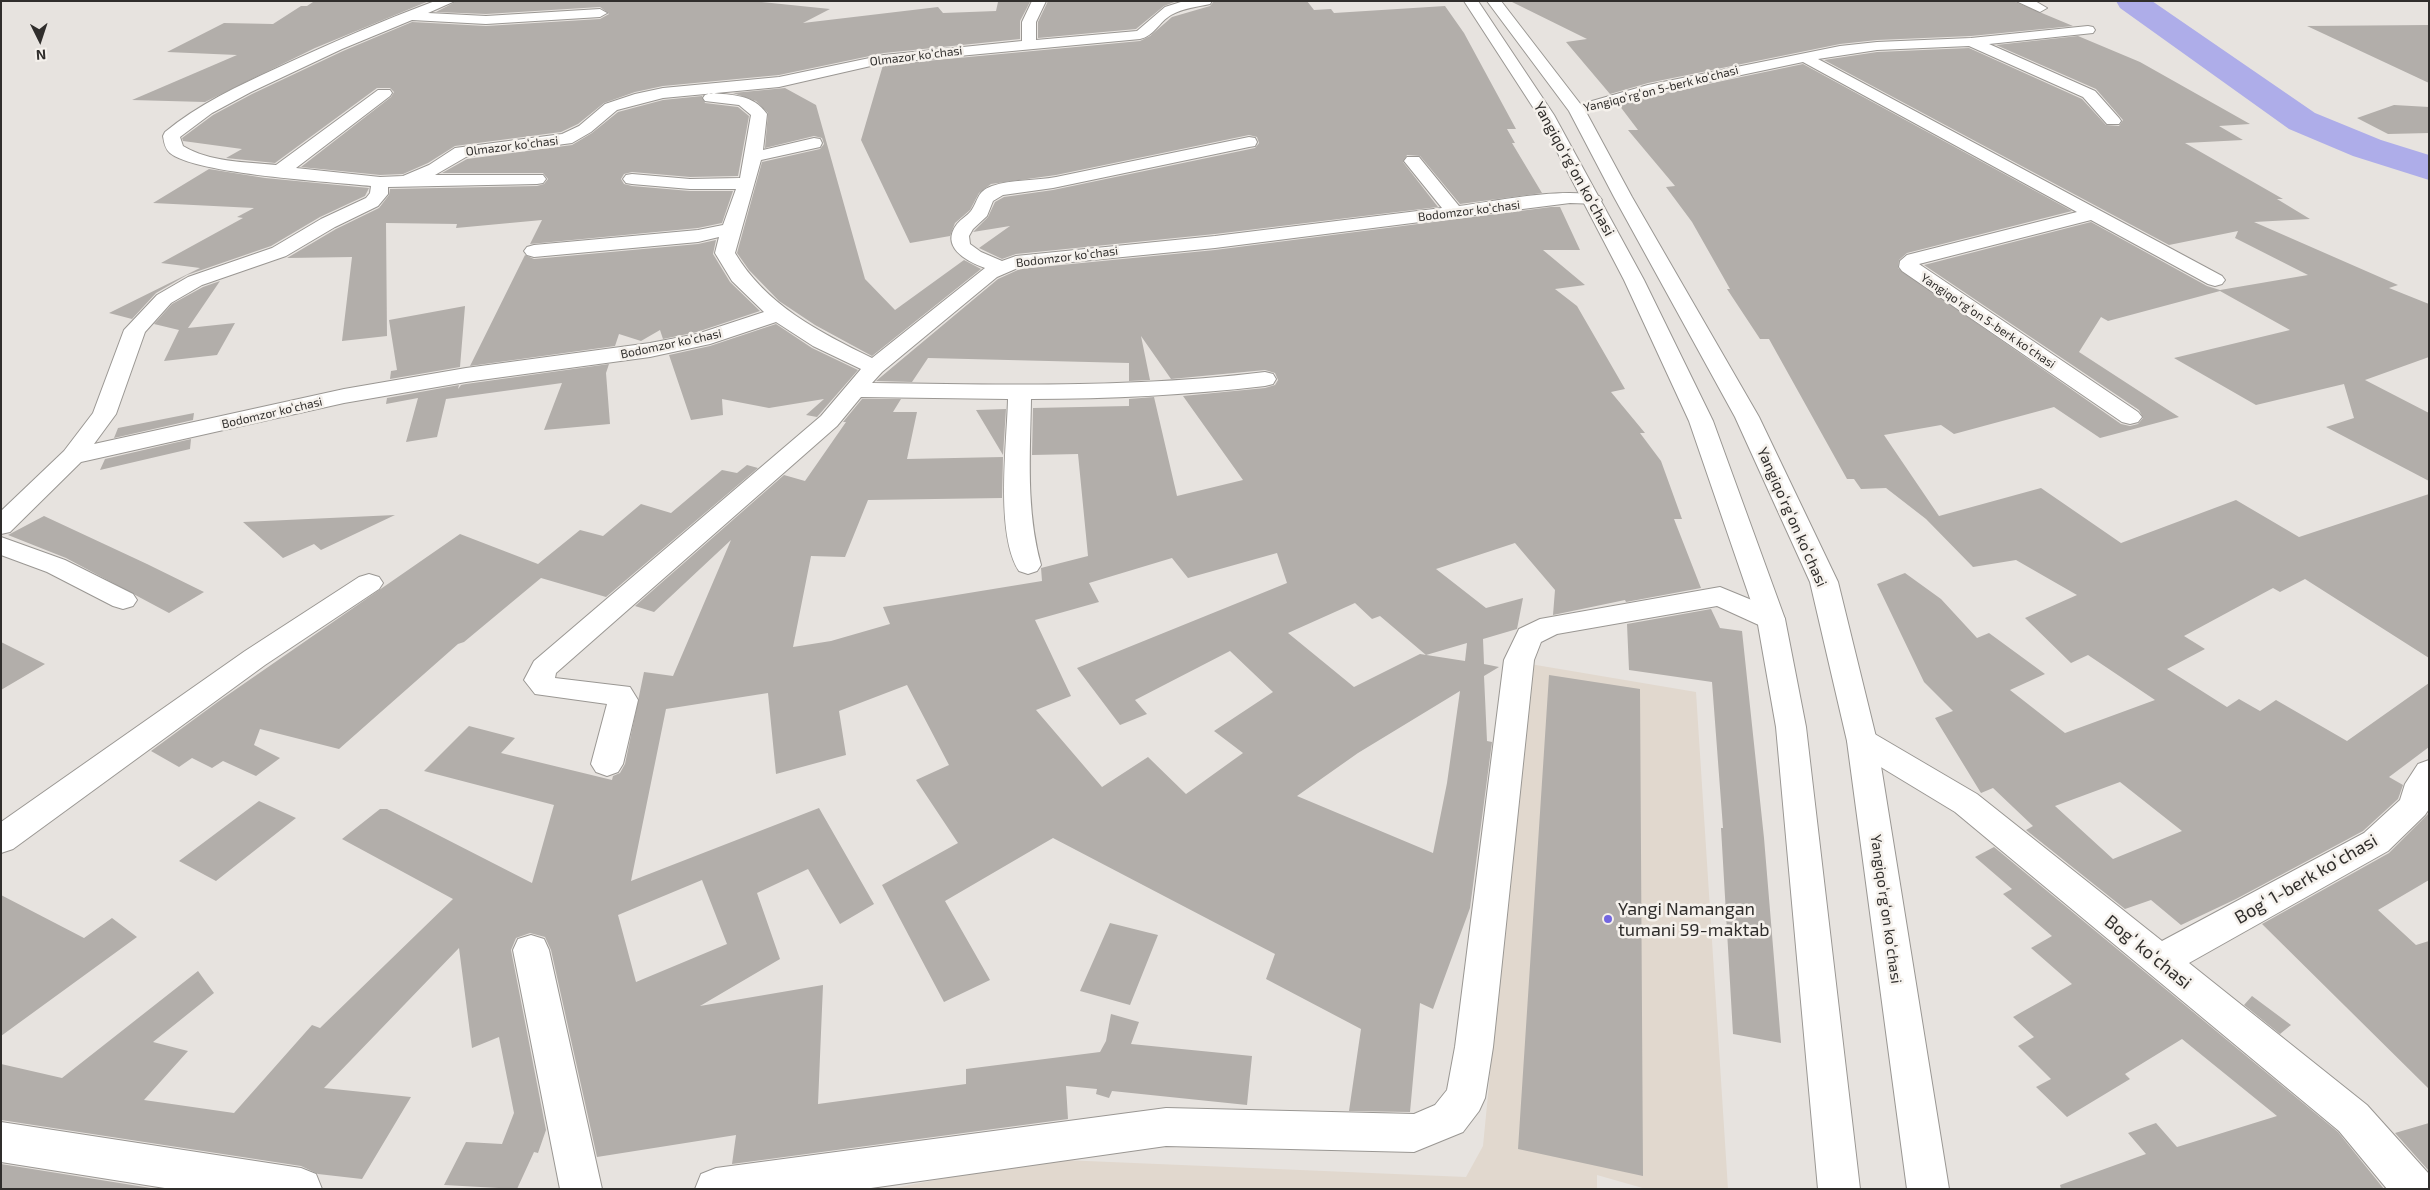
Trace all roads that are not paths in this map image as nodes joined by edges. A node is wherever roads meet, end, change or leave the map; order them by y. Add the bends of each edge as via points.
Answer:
1 (448, 1) edge
2 (1039, 1) edge
3 (1205, 1) edge
4 (1471, 1) edge
5 (1494, 1) edge
6 (2023, 1) edge
7 (2040, 8) dead end
8 (600, 13) dead end
9 (408, 16) junction
10 (2088, 30) dead end
11 (1971, 42) junction
12 (1030, 45) junction
13 (1804, 57) junction
14 (384, 93) dead end
15 (634, 99) junction
16 (1577, 110) junction
17 (2113, 121) dead end
18 (1249, 142) dead end
19 (814, 143) dead end
20 (753, 157) junction
21 (1413, 161) dead end
22 (280, 171) junction
23 (537, 179) dead end
24 (632, 179) dead end
25 (406, 181) junction
26 (380, 182) junction
27 (747, 183) junction
28 (1592, 200) junction
29 (1455, 213) junction
30 (2092, 214) junction
31 (730, 230) junction
32 (534, 251) dead end
33 (1001, 267) junction
34 (2215, 280) dead end
35 (778, 314) junction
36 (874, 367) junction
37 (1265, 379) dead end
38 (854, 390) junction
39 (1020, 392) junction
40 (2130, 416) dead end
41 (73, 456) junction
42 (1, 526) edge
43 (1, 545) edge
44 (1028, 566) dead end
45 (369, 583) dead end
46 (123, 600) dead end
47 (1771, 619) junction
48 (1862, 741) junction
49 (607, 764) dead end
50 (2429, 772) edge
51 (1, 840) edge
52 (531, 950) dead end
53 (2158, 961) junction
54 (1, 1142) edge
55 (301, 1189) edge
56 (581, 1189) edge
57 (716, 1189) edge
58 (1839, 1189) edge
59 (1928, 1189) edge
60 (2414, 1189) edge

1 - 9 street, Olmazor koʻchasi
2 - 12 street via 1026,29
3 - 12 street, Olmazor koʻchasi via 1168,11 1140,35
4 - 28 street, Yangiqoʻrgʻon koʻchasi via 1546,115
5 - 16 street, Yangiqoʻrgʻon koʻchasi
6 - 7 street
8 - 9 street via 480,20
9 - 22 street, Olmazor koʻchasi via 247,88 171,136 175,149 188,157
10 - 11 street, Yangiqoʻrgʻon 5-berk koʻchasi
11 - 13 street, Yangiqoʻrgʻon 5-berk koʻchasi via 1877,46
11 - 17 street, Yangiqoʻrgʻon 5-berk koʻchasi via 2089,94
12 - 15 street, Olmazor koʻchasi via 884,59 779,82 663,92
13 - 16 street, Yangiqoʻrgʻon 5-berk koʻchasi via 1648,90
13 - 30 street
14 - 22 street
15 - 20 street via 743,101 759,114
15 - 25 street, Olmazor koʻchasi via 611,107 585,129 566,139 461,152
16 - 48 street, Yangiqoʻrgʻon koʻchasi via 1747,417 1824,582
18 - 33 street via 990,193 980,212 962,231 961,245 977,259
19 - 20 street
20 - 27 street
21 - 29 street
22 - 26 street, Olmazor koʻchasi
23 - 25 street
24 - 27 street via 690,184
25 - 26 street, Olmazor koʻchasi
26 - 41 street via 379,194 372,202 279,252 195,281 164,299 136,330 116,375 104,414
27 - 31 street
28 - 29 street, Bodomzor koʻchasi via 1570,198
28 - 47 street, Yangiqoʻrgʻon koʻchasi via 1701,422
29 - 33 street, Bodomzor koʻchasi via 1032,260
30 - 34 street
30 - 40 street, Yangiqoʻrgʻon 5-berk koʻchasi via 1914,259 1909,267
31 - 32 street via 698,236
31 - 35 street via 725,253 740,277
33 - 36 street, Bodomzor koʻchasi
35 - 36 street via 821,341
35 - 41 street, Bodomzor koʻchasi via 702,339 596,359 466,375 344,396
36 - 38 street, Bodomzor koʻchasi
37 - 39 street via 1202,388 1085,394
38 - 39 street
38 - 49 street, Bodomzor koʻchasi via 829,421 544,668 539,680 545,687 619,695 623,700
39 - 44 street via 1017,506
41 - 42 street
43 - 46 street via 56,566
45 - 51 street via 255,658
47 - 57 street via 1720,596 1550,626 1529,636 1520,660 1474,1047 1465,1098 1449,1119 1414,1133 1166,1127
47 - 58 street, Yangiqoʻrgʻon koʻchasi via 1791,727
48 - 53 street, Bogʻ koʻchasi via 1966,802
48 - 59 street, Yangiqoʻrgʻon koʻchasi
50 - 53 street, Bogʻ 1-berk koʻchasi via 2414,806 2376,842
52 - 56 street
53 - 60 street, Bogʻ koʻchasi via 2353,1118
54 - 55 street

